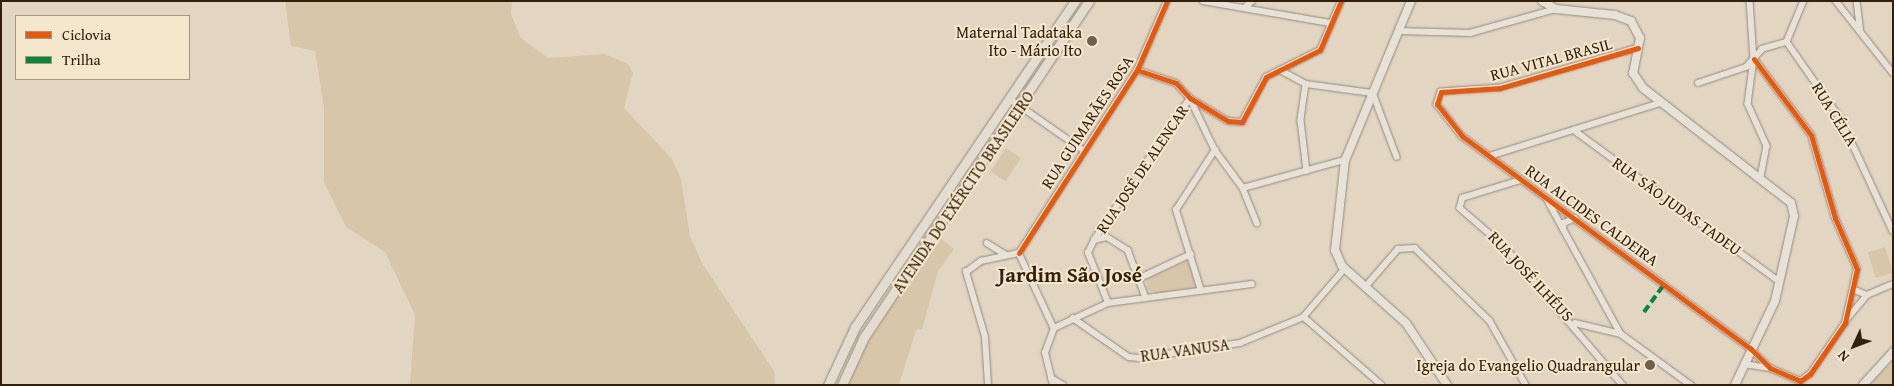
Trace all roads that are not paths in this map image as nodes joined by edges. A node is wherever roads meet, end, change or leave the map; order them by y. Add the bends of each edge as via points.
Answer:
1 (1075, 1) edge
2 (1089, 1) edge
3 (1166, 1) edge
4 (1203, 1) edge
5 (1252, 1) edge
6 (1341, 1) edge
7 (1411, 1) edge
8 (1542, 1) edge
9 (1750, 1) edge
10 (1804, 1) edge
11 (1836, 1) edge
12 (1857, 1) edge
13 (1244, 8) junction
14 (1556, 8) junction
15 (1331, 23) junction
16 (1399, 32) junction
17 (1860, 32) junction
18 (1788, 42) junction
19 (1638, 48) junction
20 (1754, 60) junction
21 (1137, 70) junction
22 (1280, 70) junction
23 (1893, 73) edge
24 (1698, 83) dead end
25 (1306, 84) junction
26 (1441, 92) joint
27 (1373, 93) junction
28 (1190, 98) junction
29 (1010, 100) junction
30 (1660, 104) junction
31 (1021, 108) junction
32 (1574, 130) junction
33 (1083, 150) junction
34 (1215, 150) junction
35 (1490, 156) junction
36 (1397, 157) dead end
37 (1345, 160) junction
38 (1307, 171) junction
39 (1761, 178) junction
40 (1522, 180) junction
41 (1243, 188) junction
42 (1546, 197) junction
43 (1575, 218) junction
44 (1257, 223) dead end
45 (1563, 229) junction
46 (1893, 231) edge
47 (1094, 240) junction
48 (987, 243) dead end
49 (1020, 253) junction
50 (1191, 254) junction
51 (1006, 255) junction
52 (1345, 269) junction
53 (1140, 278) junction
54 (1780, 282) junction
55 (1252, 284) dead end
56 (1366, 286) junction
57 (1891, 286) edge
58 (1855, 290) junction
59 (1200, 291) junction
60 (1867, 295) junction
61 (1146, 298) junction
62 (1108, 303) junction
63 (1304, 317) junction
64 (1072, 318) junction
65 (1575, 323) junction
66 (1845, 323) junction
67 (1054, 328) junction
68 (1621, 334) junction
69 (1750, 348) junction
70 (1893, 352) edge
71 (1744, 364) junction
72 (1770, 368) junction
73 (1051, 378) junction
74 (1865, 383) edge
75 (828, 385) edge
76 (842, 385) edge
77 (988, 385) edge
78 (1052, 385) edge
79 (1063, 385) edge
80 (1382, 385) edge
81 (1448, 385) edge
82 (1526, 385) edge
83 (1623, 385) edge
84 (1691, 385) edge
85 (1735, 385) edge

1 - 29 main road, AVENIDA DO EXÉRCITO BRASILEIRO
2 - 31 main road, AVENIDA DO EXÉRCITO BRASILEIRO
3 - 21 street, RUA GUIMARÃES ROSA
4 - 13 street
5 - 13 street
6 - 15 street
7 - 16 street
8 - 14 street
9 - 20 street
10 - 18 street
11 - 17 street
12 - 17 street
13 - 15 street
14 - 16 street via 1470,33
14 - 19 street via 1623,18 1637,29
15 - 22 street via 1320,50
16 - 27 street
17 - 23 street
18 - 20 street via 1762,49
18 - 46 street, RUA CÉLIA via 1841,119
19 - 26 street, RUA VITAL BRASIL via 1500,88
19 - 30 street via 1635,78
20 - 24 street via 1746,67
20 - 39 street via 1748,104 1767,146
20 - 58 street via 1811,134 1834,218 1857,269
21 - 28 street via 1176,83
21 - 33 street, RUA GUIMARÃES ROSA
22 - 25 street
22 - 28 street via 1260,84 1242,122 1228,121
25 - 27 street
25 - 38 street via 1301,121
26 - 35 street, RUA ALCIDES CALDEIRA via 1437,104 1441,114
27 - 36 street
27 - 37 street
28 - 34 street
28 - 47 street, RUA JOSÉ DE ALENCAR
29 - 31 street
29 - 75 main road, AVENIDA DO EXÉRCITO BRASILEIRO via 855,327
30 - 32 street
30 - 39 street
31 - 33 street
31 - 76 main road, AVENIDA DO EXÉRCITO BRASILEIRO via 864,337
32 - 35 street
32 - 54 street, RUA SÃO JUDAS TADEU
33 - 49 street, RUA GUIMARÃES ROSA
34 - 41 street
34 - 50 street via 1178,205 1177,217
35 - 40 street, RUA ALCIDES CALDEIRA
37 - 38 street
37 - 52 street via 1335,245
38 - 41 street
39 - 54 street via 1793,209
40 - 42 street, RUA ALCIDES CALDEIRA
40 - 65 street, RUA JOSÉ ILHÉUS via 1463,198 1458,204 1506,247
41 - 44 street
42 - 43 street, RUA ALCIDES CALDEIRA
42 - 45 street
43 - 45 street via 1564,223
43 - 69 street, RUA ALCIDES CALDEIRA
45 - 68 street
47 - 53 street via 1107,237 1122,243
47 - 62 street via 1088,259
48 - 51 street
49 - 51 street
49 - 67 street
50 - 53 street
50 - 59 street
51 - 77 street via 970,266 965,277 985,337
52 - 56 street
52 - 63 street
53 - 61 street
54 - 69 street
55 - 59 street
56 - 81 street via 1406,323
56 - 82 street via 1398,249 1415,248 1490,320
57 - 60 street
58 - 60 street
58 - 66 street
59 - 61 street
60 - 66 street
61 - 62 street
62 - 64 street
63 - 64 street, RUA VANUSA via 1240,343 1139,358 1129,357
63 - 80 street
64 - 67 street
65 - 68 street
65 - 83 street, RUA JOSÉ ILHÉUS
66 - 72 street via 1805,378 1794,381
67 - 73 street via 1045,353
68 - 84 street
69 - 71 street
69 - 72 street, RUA ALCIDES CALDEIRA
70 - 74 street
71 - 72 street
71 - 85 street
73 - 78 street
73 - 79 street

